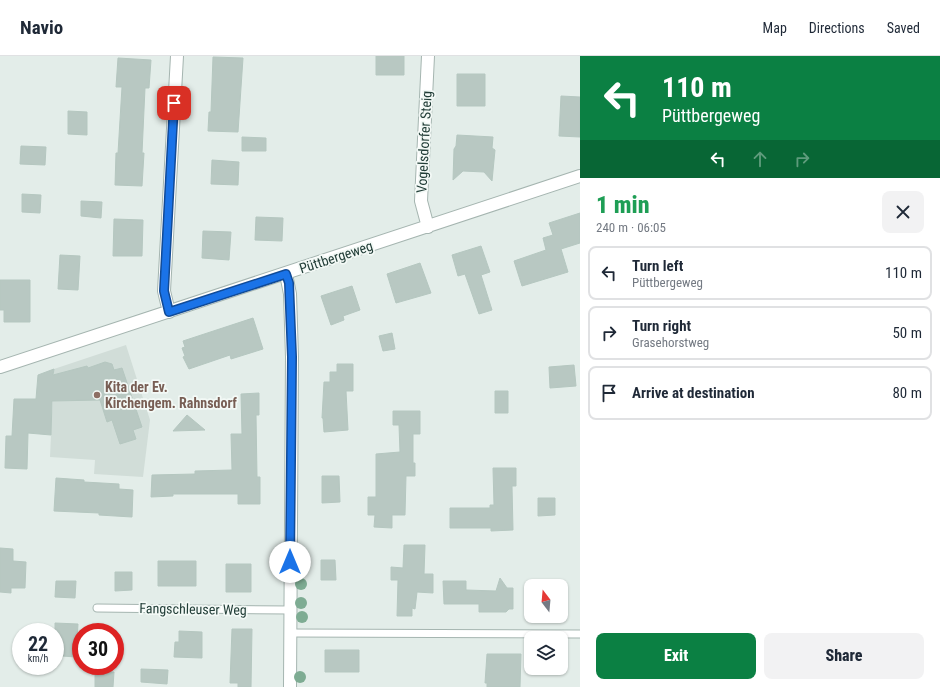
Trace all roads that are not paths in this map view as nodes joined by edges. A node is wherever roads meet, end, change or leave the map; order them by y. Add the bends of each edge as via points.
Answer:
1 (177, 56) edge
2 (428, 56) edge
3 (580, 176) edge
4 (428, 227) junction
5 (286, 274) junction
6 (169, 312) junction
7 (0, 367) edge
8 (97, 608) dead end
9 (290, 610) junction
10 (290, 633) junction
11 (580, 634) edge
12 (290, 687) edge

1 - 6 street via 164,291
2 - 4 street, Vogelsdorfer Steig via 421,201
3 - 4 street, Püttbergeweg
4 - 5 street, Püttbergeweg
5 - 6 street, Püttbergeweg
5 - 9 street via 290,294 292,357
6 - 7 street, Püttbergeweg
8 - 9 lane, Fangschleuser Weg
9 - 10 street
10 - 11 lane
10 - 12 street

